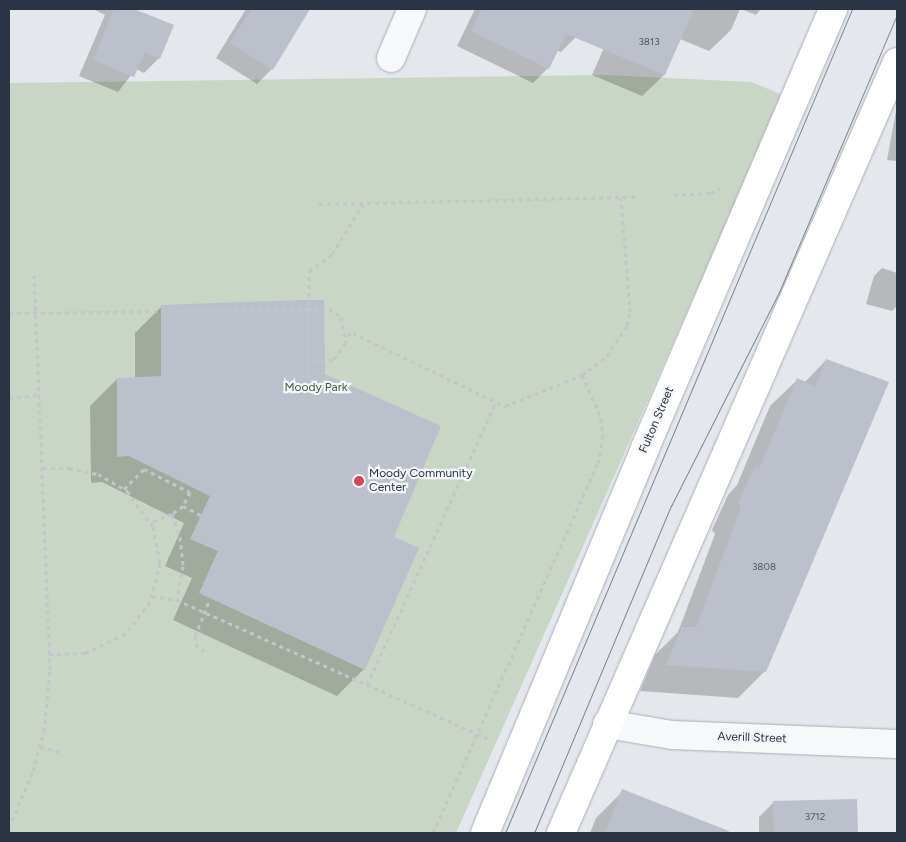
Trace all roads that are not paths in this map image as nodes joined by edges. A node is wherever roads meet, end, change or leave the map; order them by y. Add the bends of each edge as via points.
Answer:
1 (412, 9) edge
2 (833, 9) edge
3 (391, 58) dead end
4 (897, 62) edge
5 (607, 724) junction
6 (897, 744) edge
7 (485, 833) edge
8 (561, 833) edge

1 - 3 street
2 - 7 main road, Fulton Street
4 - 5 main road
5 - 6 street, Averill Street via 672,735
5 - 8 main road

